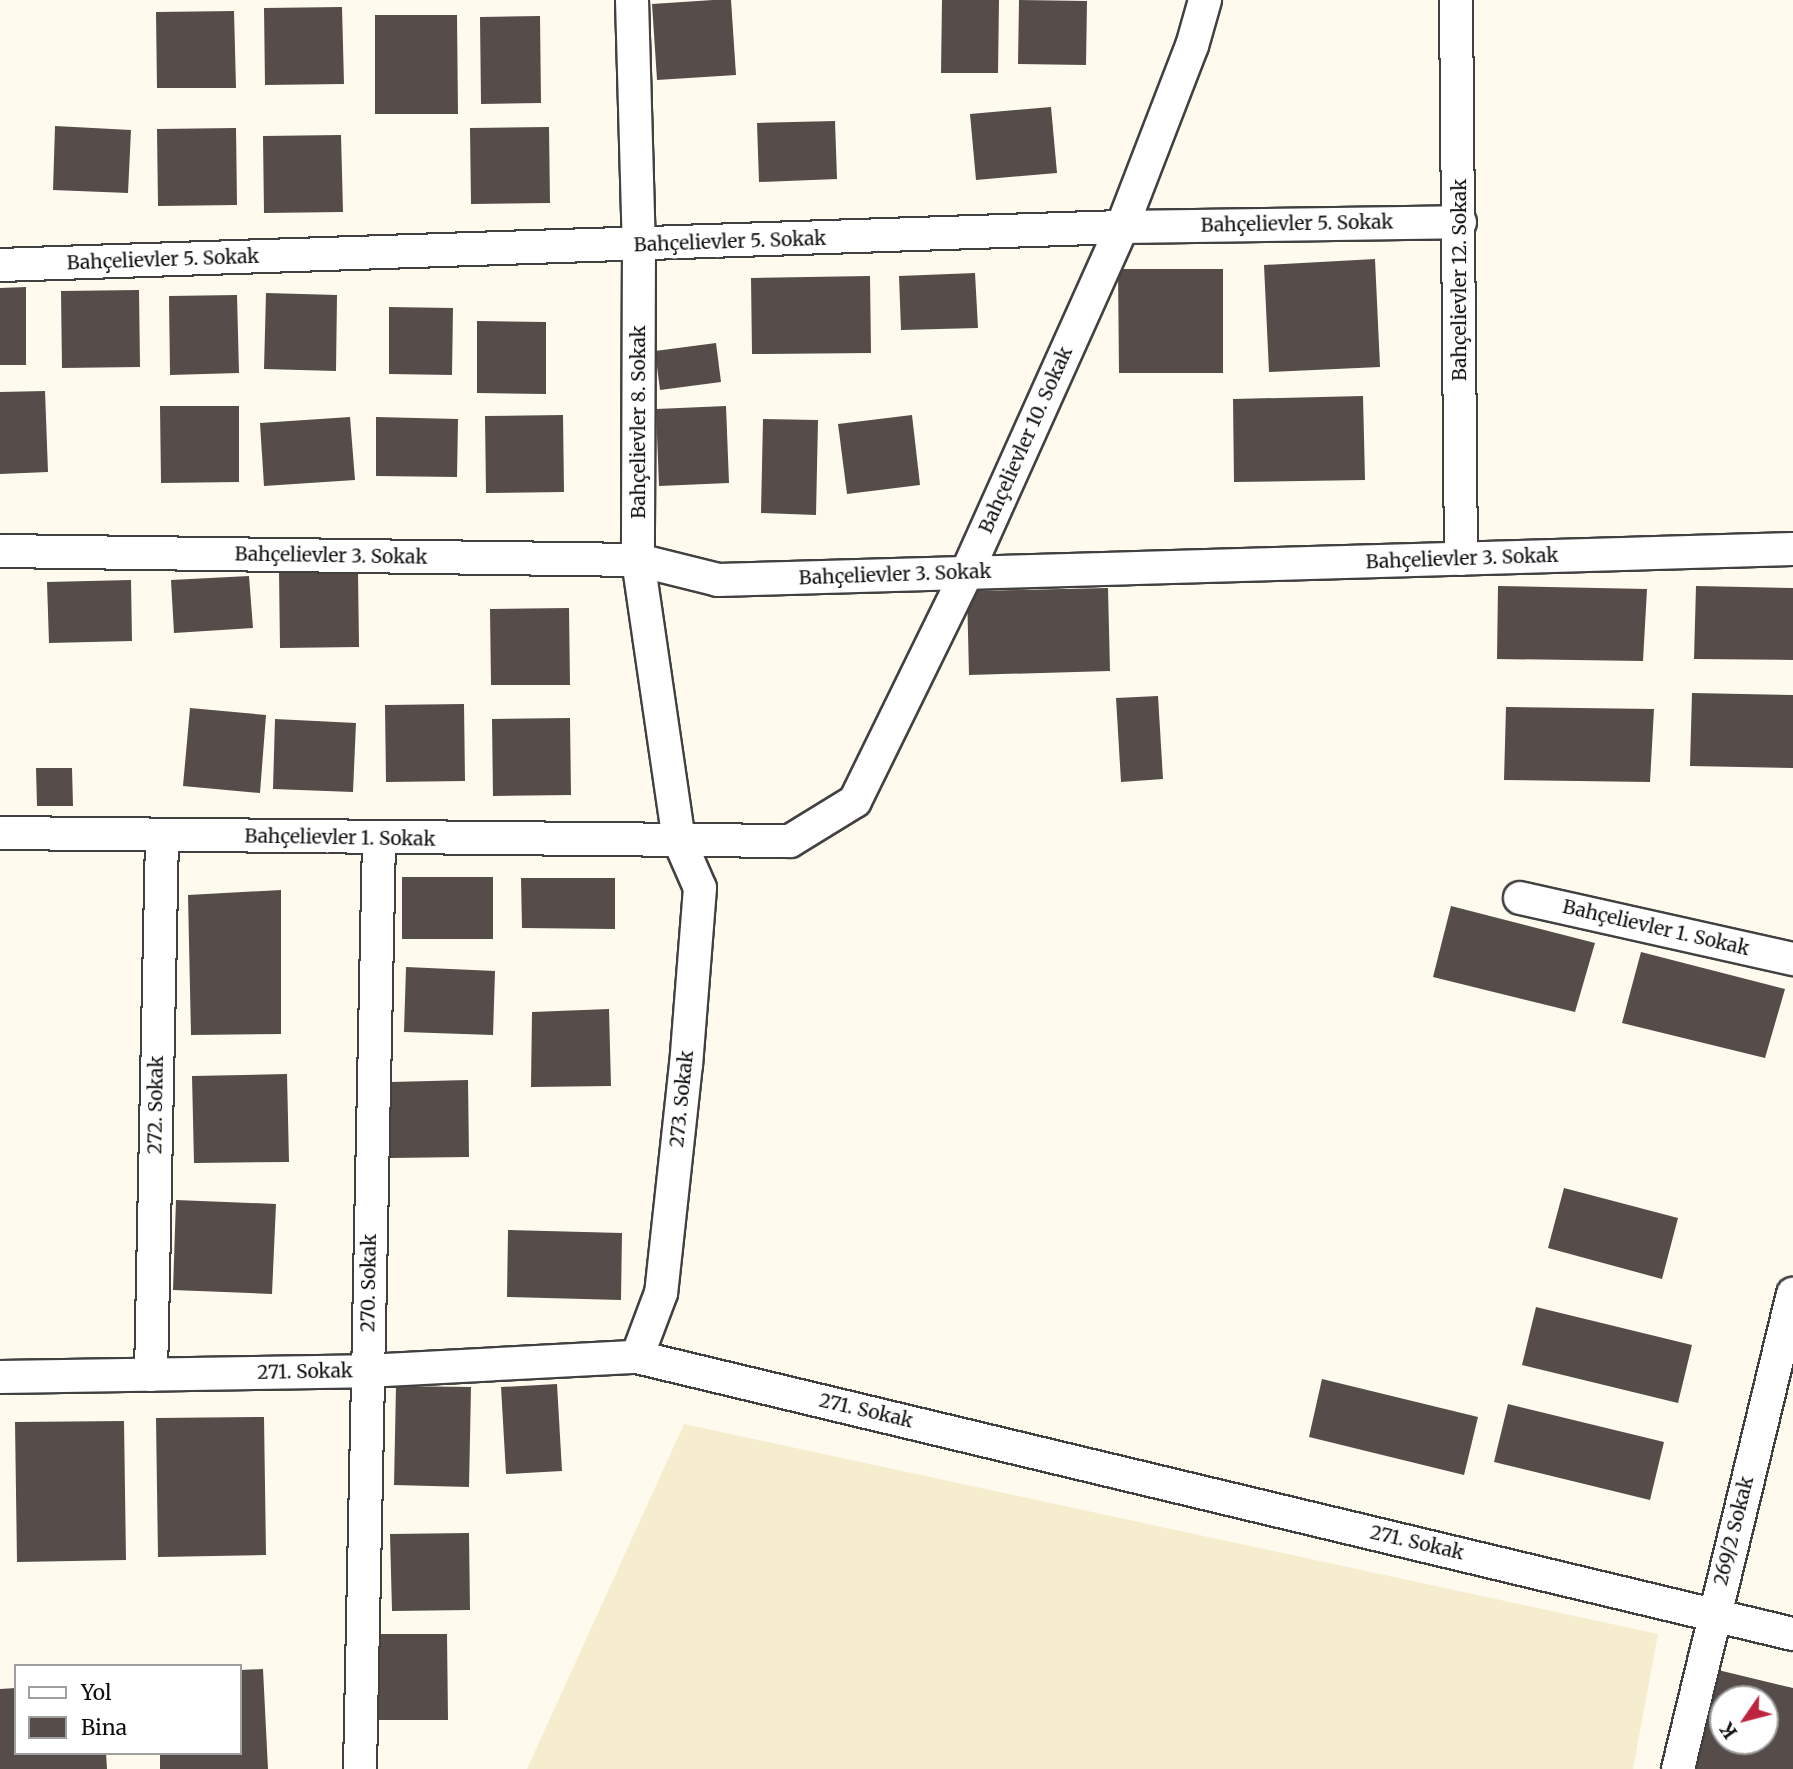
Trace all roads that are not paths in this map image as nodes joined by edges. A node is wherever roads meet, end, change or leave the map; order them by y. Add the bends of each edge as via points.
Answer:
1 (632, 0) edge
2 (1205, 0) edge
3 (1456, 0) edge
4 (1460, 222) junction
5 (1122, 227) junction
6 (639, 245) junction
7 (0, 265) edge
8 (1793, 549) edge
9 (0, 551) edge
10 (1461, 559) junction
11 (638, 560) junction
12 (967, 572) junction
13 (0, 833) edge
14 (162, 836) junction
15 (379, 839) junction
16 (679, 840) junction
17 (790, 841) joint
18 (1520, 898) dead end
19 (1793, 959) edge
20 (1793, 1294) edge
21 (637, 1357) junction
22 (366, 1371) junction
23 (151, 1375) junction
24 (0, 1377) edge
25 (1714, 1614) junction
26 (1793, 1634) edge
27 (360, 1769) edge
28 (1678, 1769) edge

1 - 6 street, Bahçelievler 8. Sokak
2 - 5 street, Bahçelievler 10. Sokak via 1192,46
3 - 4 street, Bahçelievler 12. Sokak
4 - 5 street, Bahçelievler 5. Sokak
4 - 10 street, Bahçelievler 12. Sokak
5 - 6 street, Bahçelievler 5. Sokak
5 - 12 street, Bahçelievler 10. Sokak
6 - 7 street, Bahçelievler 5. Sokak
6 - 11 street, Bahçelievler 8. Sokak
8 - 10 street, Bahçelievler 3. Sokak
9 - 11 street, Bahçelievler 3. Sokak
10 - 12 street, Bahçelievler 3. Sokak
11 - 12 street, Bahçelievler 3. Sokak via 718,580
11 - 16 street, Bahçelievler 8. Sokak
12 - 17 street, Bahçelievler 10. Sokak via 855,801
13 - 14 street, Bahçelievler 1. Sokak
14 - 15 street, Bahçelievler 1. Sokak
14 - 23 street, 272. Sokak
15 - 16 street, Bahçelievler 1. Sokak
15 - 22 street, 270. Sokak
16 - 17 street, Bahçelievler 1. Sokak
16 - 21 street, 273. Sokak via 700,888 694,969 661,1293
18 - 19 street, Bahçelievler 1. Sokak
20 - 25 street, 269/2 Sokak
21 - 22 street, 271. Sokak
21 - 25 street, 271. Sokak
22 - 23 street, 271. Sokak
22 - 27 street, 270. Sokak
23 - 24 street, 271. Sokak
25 - 26 street, 271. Sokak
25 - 28 street, 269/2 Sokak

